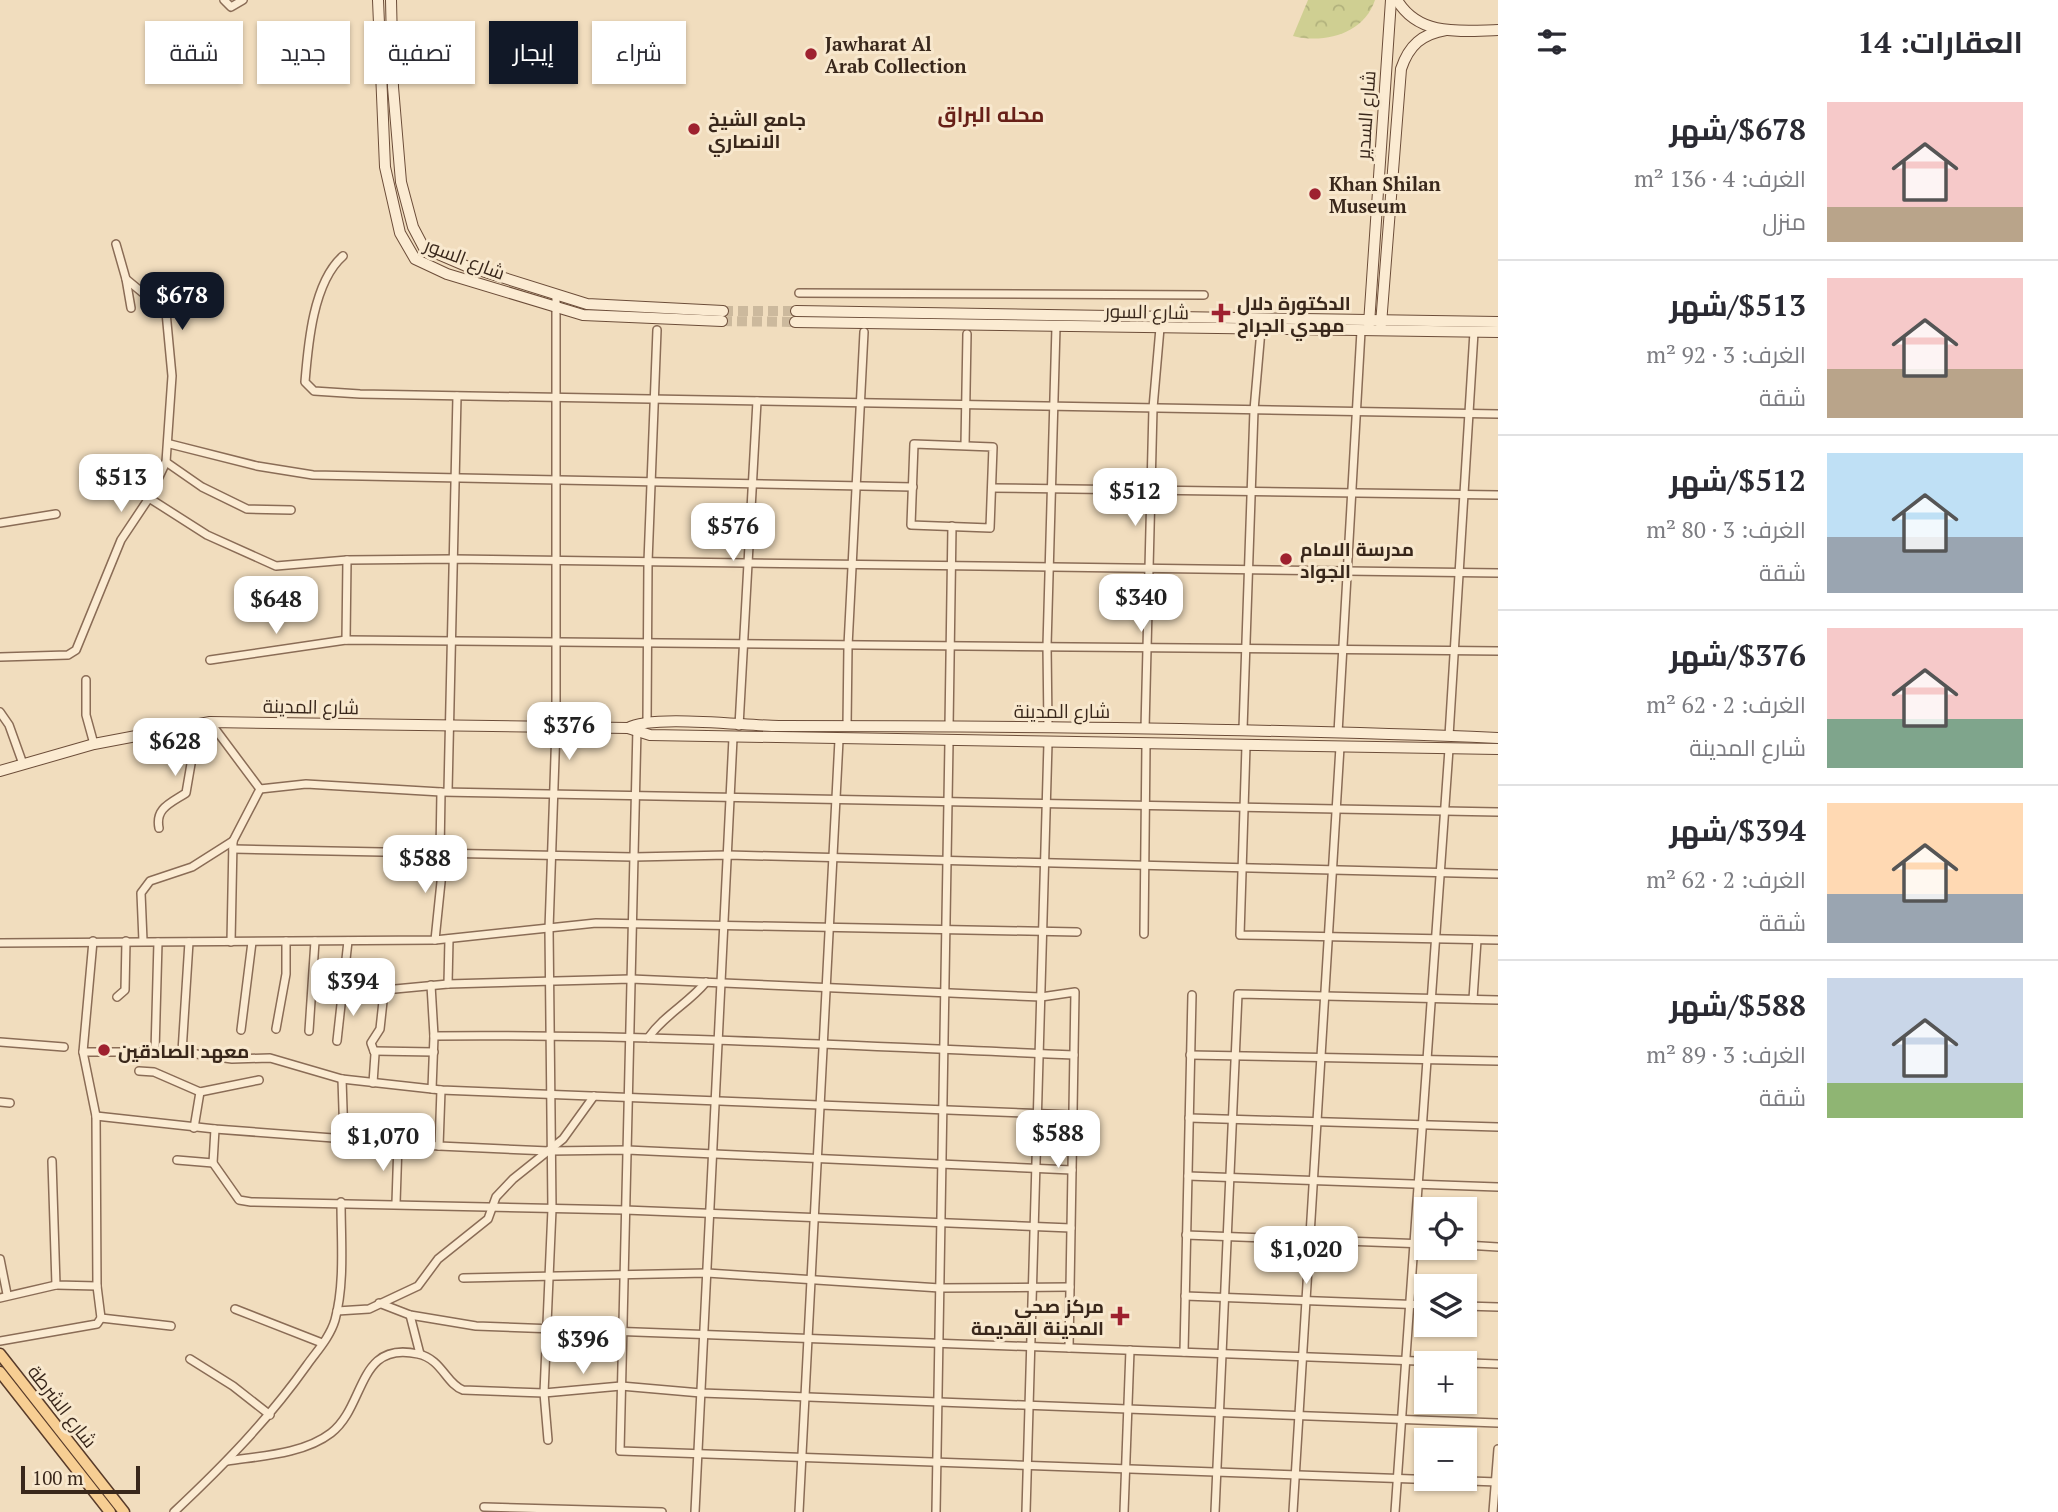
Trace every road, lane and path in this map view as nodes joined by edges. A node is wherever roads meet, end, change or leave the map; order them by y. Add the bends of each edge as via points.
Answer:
1 (224, 0) edge
2 (243, 0) edge
3 (378, 0) edge
4 (391, 0) edge
5 (1391, 0) edge
6 (1397, 0) edge
7 (1446, 30) junction
8 (1498, 30) edge
9 (1378, 177) junction
10 (1391, 178) junction
11 (116, 244) dead end
12 (343, 256) dead end
13 (126, 279) junction
14 (799, 293) dead end
15 (556, 295) junction
16 (1204, 295) dead end
17 (131, 308) dead end
18 (554, 308) junction
19 (796, 311) tunnel mouth
20 (1370, 319) junction
21 (1381, 319) junction
22 (795, 322) tunnel mouth
23 (1498, 322) edge
24 (1056, 327) junction
25 (1428, 327) junction
26 (1160, 328) junction
27 (657, 330) dead end
28 (1261, 330) junction
29 (1365, 331) junction
30 (1380, 331) junction
31 (864, 332) dead end
32 (1474, 332) junction
33 (1498, 332) edge
34 (967, 334) dead end
35 (457, 396) junction
36 (554, 398) junction
37 (654, 399) junction
38 (757, 401) junction
39 (861, 403) junction
40 (965, 405) junction
41 (1054, 406) junction
42 (1153, 408) junction
43 (1254, 410) junction
44 (1357, 411) junction
45 (1470, 413) junction
46 (1498, 414) edge
47 (170, 444) junction
48 (965, 446) junction
49 (166, 462) junction
50 (455, 478) junction
51 (554, 480) junction
52 (651, 482) junction
53 (751, 484) junction
54 (857, 486) junction
55 (913, 487) junction
56 (992, 488) junction
57 (1052, 489) junction
58 (1150, 490) junction
59 (1251, 491) junction
60 (1352, 493) junction
61 (1465, 494) junction
62 (1498, 495) edge
63 (149, 498) junction
64 (291, 510) dead end
65 (56, 514) dead end
66 (0, 523) edge
67 (951, 526) junction
68 (453, 559) junction
69 (347, 560) junction
70 (555, 560) junction
71 (648, 562) junction
72 (747, 563) junction
73 (853, 564) junction
74 (952, 566) junction
75 (1048, 567) junction
76 (1148, 568) junction
77 (1248, 570) junction
78 (1348, 571) junction
79 (1459, 573) junction
80 (1498, 573) edge
81 (346, 640) junction
82 (451, 640) junction
83 (556, 642) junction
84 (649, 643) junction
85 (743, 643) junction
86 (951, 645) junction
87 (848, 646) junction
88 (1047, 646) junction
89 (1245, 647) junction
90 (1145, 648) junction
91 (1343, 650) junction
92 (1454, 650) junction
93 (1498, 651) edge
94 (0, 657) edge
95 (210, 660) dead end
96 (86, 680) dead end
97 (0, 712) edge
98 (449, 725) junction
99 (212, 726) junction
100 (637, 726) junction
101 (739, 726) junction
102 (847, 726) junction
103 (949, 727) junction
104 (1048, 727) junction
105 (556, 728) junction
106 (1145, 729) junction
107 (1242, 730) junction
108 (1338, 733) junction
109 (1449, 736) junction
110 (733, 738) junction
111 (1498, 738) edge
112 (839, 740) junction
113 (949, 742) junction
114 (1048, 743) junction
115 (94, 744) junction
116 (1146, 745) junction
117 (1246, 746) junction
118 (1340, 747) junction
119 (1449, 749) junction
120 (1498, 749) edge
121 (23, 764) junction
122 (0, 771) edge
123 (260, 789) junction
124 (444, 792) junction
125 (553, 794) junction
126 (635, 796) junction
127 (731, 798) junction
128 (835, 800) junction
129 (948, 803) junction
130 (1046, 804) junction
131 (1144, 807) junction
132 (1243, 807) junction
133 (1338, 809) junction
134 (1443, 811) junction
135 (1498, 812) edge
136 (159, 828) dead end
137 (233, 845) junction
138 (442, 853) junction
139 (729, 855) junction
140 (551, 856) junction
141 (633, 857) junction
142 (832, 858) junction
143 (947, 861) junction
144 (1044, 863) junction
145 (1145, 865) junction
146 (1241, 868) junction
147 (1334, 870) junction
148 (1438, 873) junction
149 (1498, 874) edge
150 (632, 922) junction
151 (725, 924) junction
152 (829, 926) junction
153 (549, 929) junction
154 (946, 929) junction
155 (1042, 931) junction
156 (1077, 932) dead end
157 (1144, 934) dead end
158 (1330, 937) junction
159 (449, 939) junction
160 (1434, 939) junction
161 (435, 940) junction
162 (1476, 940) junction
163 (1498, 940) edge
164 (93, 941) junction
165 (126, 941) junction
166 (143, 941) junction
167 (286, 941) junction
168 (315, 941) junction
169 (348, 941) junction
170 (158, 942) junction
171 (189, 942) junction
172 (231, 942) junction
173 (252, 942) junction
174 (0, 943) edge
175 (631, 979) junction
176 (549, 981) junction
177 (706, 982) junction
178 (722, 982) junction
179 (448, 984) junction
180 (431, 985) junction
181 (826, 985) junction
182 (384, 992) junction
183 (945, 992) junction
184 (342, 993) junction
185 (1192, 995) dead end
186 (1326, 996) junction
187 (117, 997) dead end
188 (1041, 997) junction
189 (1430, 998) junction
190 (1473, 999) junction
191 (1498, 1000) edge
192 (276, 1029) dead end
193 (241, 1030) dead end
194 (309, 1031) dead end
195 (549, 1035) junction
196 (434, 1036) junction
197 (630, 1036) junction
198 (648, 1038) junction
199 (719, 1040) junction
200 (337, 1041) dead end
201 (0, 1042) edge
202 (823, 1042) junction
203 (64, 1047) dead end
204 (374, 1051) junction
205 (944, 1051) junction
206 (83, 1052) junction
207 (155, 1052) junction
208 (182, 1052) junction
209 (434, 1052) junction
210 (1039, 1054) junction
211 (1074, 1055) junction
212 (1191, 1055) junction
213 (1235, 1056) junction
214 (1322, 1058) junction
215 (1426, 1059) junction
216 (1498, 1061) edge
217 (139, 1071) dead end
218 (342, 1079) junction
219 (259, 1080) dead end
220 (373, 1083) junction
221 (432, 1089) junction
222 (441, 1090) junction
223 (200, 1093) junction
224 (549, 1095) junction
225 (594, 1096) junction
226 (628, 1097) junction
227 (716, 1101) junction
228 (0, 1102) edge
229 (10, 1103) dead end
230 (820, 1105) junction
231 (943, 1110) junction
232 (1037, 1113) junction
233 (1073, 1115) junction
234 (96, 1116) junction
235 (1189, 1118) junction
236 (1232, 1119) junction
237 (1318, 1122) junction
238 (1422, 1125) junction
239 (1498, 1127) edge
240 (194, 1128) junction
241 (215, 1129) junction
242 (344, 1140) junction
243 (398, 1143) junction
244 (439, 1146) junction
245 (627, 1150) junction
246 (549, 1151) junction
247 (713, 1155) junction
248 (817, 1159) junction
249 (177, 1160) dead end
250 (52, 1161) dead end
251 (213, 1163) junction
252 (942, 1165) junction
253 (1036, 1169) junction
254 (1072, 1170) junction
255 (1188, 1176) junction
256 (1230, 1178) junction
257 (1314, 1181) junction
258 (1418, 1184) junction
259 (1498, 1186) edge
260 (1417, 1197) edge
261 (341, 1202) junction
262 (396, 1203) junction
263 (492, 1207) junction
264 (552, 1209) junction
265 (625, 1210) junction
266 (710, 1215) junction
267 (814, 1219) junction
268 (941, 1223) junction
269 (1034, 1227) junction
270 (1071, 1228) junction
271 (1186, 1235) junction
272 (1227, 1237) junction
273 (1311, 1240) junction
274 (1414, 1244) joint
275 (1477, 1246) edge
276 (1498, 1247) edge
277 (0, 1259) edge
278 (624, 1272) junction
279 (707, 1273) junction
280 (548, 1275) junction
281 (463, 1278) dead end
282 (811, 1281) junction
283 (56, 1285) junction
284 (1032, 1285) junction
285 (97, 1286) junction
286 (940, 1287) junction
287 (1070, 1287) junction
288 (3, 1296) edge
289 (1185, 1296) junction
290 (1224, 1297) junction
291 (1307, 1300) junction
292 (379, 1303) junction
293 (1409, 1304) junction
294 (1414, 1304) edge
295 (1477, 1306) edge
296 (1498, 1307) edge
297 (236, 1309) dead end
298 (337, 1311) junction
299 (410, 1315) junction
300 (101, 1318) junction
301 (171, 1326) dead end
302 (547, 1329) junction
303 (622, 1331) junction
304 (704, 1334) junction
305 (808, 1338) junction
306 (0, 1341) edge
307 (322, 1343) junction
308 (939, 1343) junction
309 (1031, 1346) junction
310 (1069, 1348) junction
311 (1130, 1350) junction
312 (1184, 1352) junction
313 (1222, 1353) junction
314 (0, 1354) edge
315 (420, 1354) junction
316 (1303, 1356) junction
317 (190, 1359) dead end
318 (1406, 1360) junction
319 (1498, 1364) edge
320 (0, 1372) edge
321 (621, 1387) junction
322 (544, 1393) junction
323 (701, 1393) junction
324 (805, 1397) junction
325 (938, 1402) junction
326 (1029, 1405) junction
327 (1128, 1409) junction
328 (1219, 1413) junction
329 (270, 1415) junction
330 (1299, 1416) junction
331 (1402, 1419) junction
332 (1498, 1423) edge
333 (548, 1440) dead end
334 (1498, 1449) edge
335 (698, 1454) junction
336 (802, 1457) junction
337 (227, 1461) junction
338 (937, 1462) junction
339 (1027, 1465) junction
340 (1125, 1469) junction
341 (1216, 1472) junction
342 (1295, 1475) junction
343 (1397, 1478) junction
344 (1497, 1482) edge
345 (484, 1507) dead end
346 (506, 1510) edge
347 (539, 1510) edge
348 (110, 1512) edge
349 (124, 1512) edge
350 (174, 1512) edge
351 (662, 1512) edge
352 (695, 1512) edge
353 (799, 1512) edge
354 (936, 1512) edge
355 (1026, 1512) edge
356 (1124, 1512) edge
357 (1215, 1512) edge
358 (1293, 1512) edge
359 (1395, 1512) edge
360 (1493, 1512) edge

1 - 2 street via 231,7
3 - 18 main road, شارع السور via 384,167 409,253 447,274
4 - 15 main road, شارع السور via 397,151 417,238 439,256
5 - 9 main road, شارع السدير
6 - 7 main road via 1419,23
7 - 8 main road
7 - 10 main road, شارع السدير via 1426,35 1405,57
9 - 10 main road
9 - 20 main road, شارع السدير
10 - 21 main road, شارع السدير
11 - 13 street
12 - 35 street via 332,270 310,329 308,388
13 - 17 street
13 - 47 street via 166,312 172,376
14 - 16 street
15 - 18 street
15 - 18 main road, شارع السور via 604,306 722,316 597,317
18 - 36 street
19 - 20 main road, شارع السور
20 - 21 main road, شارع السور
20 - 29 main road, شارع السدير
21 - 25 main road, شارع السور
21 - 30 main road, شارع السدير
22 - 24 main road, شارع السور
23 - 25 main road, شارع السور
24 - 26 main road, شارع السور
24 - 41 street
25 - 30 main road, شارع السور
25 - 32 main road, شارع السور
26 - 28 main road, شارع السور
26 - 42 street
27 - 37 street
28 - 29 main road, شارع السور
28 - 43 street
29 - 30 main road, شارع السور
29 - 44 street
31 - 39 street
32 - 33 main road, شارع السور
32 - 45 street
34 - 40 street
35 - 36 street
35 - 50 street
36 - 37 street
36 - 51 street
37 - 38 street
37 - 52 street
38 - 39 street
38 - 53 street
39 - 40 street
39 - 54 street
40 - 41 street
40 - 48 street
41 - 42 street
41 - 57 street
42 - 43 street
42 - 58 street
43 - 44 street
43 - 59 street
44 - 45 street
44 - 60 street
45 - 46 street
45 - 61 street
47 - 49 street
47 - 50 street via 303,474
48 - 55 street via 914,444
48 - 56 street via 993,447
49 - 63 street
49 - 64 street via 202,487 247,509
50 - 51 street
50 - 68 street
51 - 52 street
51 - 70 street
52 - 53 street
52 - 71 street
53 - 54 street
53 - 72 street
54 - 55 street
54 - 73 street
55 - 67 street via 911,525
56 - 57 street
56 - 67 street via 990,528
57 - 58 street
57 - 75 street
58 - 59 street
58 - 76 street
59 - 60 street
59 - 77 street
60 - 61 street
60 - 78 street
61 - 62 street
61 - 79 street
63 - 69 street via 207,535 276,566
63 - 94 street via 121,540 76,650 68,655
65 - 66 street
67 - 74 street
68 - 69 street
68 - 70 street
68 - 82 street
69 - 81 street
70 - 71 street
70 - 83 street
71 - 72 street
71 - 84 street
72 - 73 street
72 - 85 street
73 - 74 street
73 - 87 street
74 - 75 street
74 - 86 street
75 - 76 street
75 - 88 street
76 - 77 street
76 - 90 street
77 - 78 street
77 - 89 street
78 - 79 street
78 - 91 street
79 - 80 street
79 - 92 street
81 - 82 street
81 - 95 street
82 - 83 street
82 - 98 street
83 - 84 street
83 - 105 street
84 - 85 street
84 - 100 street
85 - 87 street
85 - 101 street
86 - 87 street
86 - 88 street
86 - 103 street
87 - 102 street
88 - 90 street
88 - 104 street
89 - 90 street
89 - 91 street
89 - 107 street
90 - 106 street
91 - 92 street
91 - 108 street
92 - 93 street
92 - 109 street
96 - 115 street via 86,715
97 - 121 street
98 - 99 main road, شارع المدينة
98 - 105 main road, شارع المدينة
98 - 124 street
99 - 115 main road, شارع المدينة
99 - 123 street
99 - 136 street via 192,758 186,793 160,810
100 - 101 main road, شارع المدينة
100 - 105 main road, شارع المدينة
100 - 110 main road, شارع المدينة
100 - 126 street
101 - 102 main road, شارع المدينة
102 - 103 main road, شارع المدينة
103 - 104 main road, شارع المدينة
104 - 106 main road, شارع المدينة
105 - 125 street
106 - 107 main road, شارع المدينة
107 - 108 main road, شارع المدينة
108 - 109 main road, شارع المدينة
109 - 111 main road, شارع المدينة
110 - 112 main road, شارع المدينة
110 - 127 street
112 - 113 main road, شارع المدينة
112 - 128 street
113 - 114 main road, شارع المدينة
113 - 129 street
114 - 116 main road, شارع المدينة
114 - 130 street
115 - 121 main road, شارع المدينة
116 - 117 main road, شارع المدينة
116 - 131 street
117 - 118 main road, شارع المدينة
117 - 132 street
118 - 119 main road, شارع المدينة
118 - 133 street
119 - 120 main road, شارع المدينة
119 - 134 street
121 - 122 main road, شارع المدينة
123 - 124 street via 306,784
123 - 137 street
124 - 125 street
124 - 138 street
125 - 126 street
125 - 140 street
126 - 127 street
126 - 141 street
127 - 128 street
127 - 139 street
128 - 129 street
128 - 142 street
129 - 130 street
129 - 143 street
130 - 131 street
130 - 144 street
131 - 132 street
131 - 145 street
132 - 133 street
132 - 146 street
133 - 134 street
133 - 147 street
134 - 135 street
134 - 148 street
137 - 138 street
137 - 166 street via 144,886
137 - 172 street
138 - 140 street
138 - 161 street
139 - 141 street
139 - 142 street
139 - 151 street
140 - 141 street
140 - 153 street
141 - 150 street
142 - 143 street
142 - 152 street
143 - 144 street
143 - 154 street
144 - 145 street
144 - 155 street
145 - 146 street
145 - 157 street
146 - 147 street
146 - 158 street via 1240,935
147 - 148 street
147 - 158 street
148 - 149 street
148 - 160 street
150 - 151 street
150 - 153 street
150 - 175 street
151 - 152 street
151 - 178 street
152 - 154 street
152 - 181 street
153 - 159 street
153 - 176 street
154 - 155 street
154 - 183 street
155 - 156 street
155 - 188 street
158 - 160 street
158 - 186 street
159 - 161 street
159 - 179 street
160 - 162 street
160 - 189 street
161 - 169 street
162 - 163 street
162 - 190 street
164 - 165 street
164 - 174 street
164 - 206 street
165 - 166 street
165 - 187 street via 125,990
166 - 170 street
167 - 168 street
167 - 173 street
167 - 192 street via 286,974
168 - 169 street
168 - 194 street
169 - 184 street
170 - 171 street
170 - 207 street
171 - 172 street
171 - 208 street
172 - 173 street
173 - 193 street
175 - 176 street
175 - 177 street
175 - 197 street
176 - 179 street
176 - 195 street
177 - 178 street
177 - 198 street
178 - 181 street
178 - 199 street
179 - 180 street
180 - 182 street
180 - 196 street
181 - 183 street
181 - 202 street
182 - 184 street
182 - 204 street via 380,1029 371,1043
183 - 188 street
183 - 205 street
184 - 200 street
185 - 212 street
186 - 189 street
186 - 213 street via 1238,994
186 - 214 street
188 - 210 street
188 - 211 street via 1075,992
189 - 190 street
189 - 215 street
190 - 191 street
195 - 196 street
195 - 197 street
195 - 224 street
196 - 209 street
197 - 198 street
197 - 226 street
198 - 199 street
199 - 202 street
199 - 227 street
201 - 203 street
202 - 205 street
202 - 230 street
204 - 209 street
204 - 220 street
205 - 210 street
205 - 231 street
206 - 207 street
206 - 234 street
207 - 208 street
208 - 218 street via 232,1059 270,1058
209 - 221 street
210 - 211 street
210 - 232 street
211 - 233 street
212 - 213 street
212 - 235 street
213 - 214 street
213 - 236 street
214 - 215 street
214 - 237 street
215 - 216 street
215 - 238 street
217 - 223 street via 154,1072
218 - 220 street
218 - 242 street
219 - 223 street
220 - 221 street
221 - 222 street
222 - 224 street
222 - 244 street
223 - 240 street
224 - 225 street
224 - 246 street
225 - 226 street
225 - 246 street
226 - 227 street
226 - 245 street
227 - 230 street
227 - 247 street
228 - 229 street
230 - 231 street
230 - 248 street
231 - 232 street
231 - 252 street
232 - 233 street
232 - 253 street
233 - 254 street
234 - 240 street
234 - 285 street
235 - 236 street
235 - 255 street
236 - 237 street
236 - 256 street
237 - 238 street
237 - 257 street
238 - 239 street
238 - 258 street
240 - 241 street
241 - 242 street
241 - 251 street
242 - 243 street
243 - 244 street
243 - 262 street
244 - 246 street
245 - 246 street
245 - 247 street
245 - 265 street
246 - 263 street via 513,1179
246 - 264 street
247 - 248 street
247 - 266 street
248 - 252 street
248 - 267 street
249 - 251 street
250 - 283 street
251 - 261 street via 239,1200
252 - 253 street
252 - 268 street
253 - 254 street
253 - 269 street
254 - 270 street
255 - 256 street
255 - 271 street
256 - 257 street
256 - 272 street
257 - 258 street
257 - 273 street
258 - 259 street
258 - 260 street
261 - 262 street
261 - 298 street
262 - 263 street
263 - 264 street
263 - 292 street via 486,1222 438,1259 418,1286
264 - 265 street
264 - 280 street
265 - 266 street
265 - 278 street
266 - 267 street
266 - 279 street
267 - 268 street
267 - 282 street
268 - 269 street
268 - 286 street
269 - 270 street
269 - 284 street
270 - 287 street
271 - 272 street
271 - 289 street
272 - 273 street
272 - 290 street
273 - 274 street
273 - 291 street
274 - 293 street
275 - 276 street
277 - 288 street
278 - 279 street
278 - 280 street
278 - 303 street
279 - 282 street
279 - 304 street
280 - 281 street
280 - 302 street
282 - 286 street
282 - 305 street
283 - 285 street
283 - 288 street
284 - 286 street
284 - 287 street
284 - 309 street
285 - 300 street
286 - 308 street
287 - 310 street
289 - 290 street
289 - 312 street
290 - 291 street
290 - 313 street
291 - 293 street
291 - 316 street
292 - 298 street via 369,1309
292 - 299 street
293 - 294 street
293 - 318 street
295 - 296 street
297 - 307 street
298 - 307 street
299 - 302 street via 476,1326
299 - 315 street
300 - 301 street
300 - 306 street via 97,1324
302 - 303 street
302 - 322 street
303 - 304 street
303 - 321 street
304 - 305 street
304 - 323 street
305 - 308 street
305 - 324 street
307 - 329 street
308 - 309 street
308 - 325 street
309 - 310 street
309 - 326 street
310 - 311 street
311 - 312 street
311 - 327 street
312 - 313 street
313 - 316 street
313 - 328 street
314 - 349 main road, شارع الشرطة
315 - 322 street via 439,1365 460,1390
315 - 337 street via 397,1352 380,1357 343,1421 323,1438 280,1452
316 - 318 street
316 - 330 street
317 - 329 street
318 - 319 street
318 - 331 street
320 - 348 main road, شارع الشرطة
321 - 322 street
321 - 323 street
321 - 335 street via 620,1451
322 - 333 street
323 - 324 street
323 - 335 street
324 - 325 street
324 - 336 street
325 - 326 street
325 - 338 street
326 - 327 street
326 - 339 street
327 - 328 street
327 - 340 street
328 - 330 street
328 - 341 street
329 - 337 street
330 - 331 street
330 - 342 street
331 - 332 street
331 - 343 street
334 - 344 street
335 - 336 street
335 - 352 street
336 - 338 street
336 - 353 street
337 - 350 street
338 - 339 street
338 - 354 street
339 - 340 street
339 - 355 street
340 - 341 street
340 - 356 street
341 - 342 street
341 - 357 street
342 - 343 street
342 - 358 street
343 - 344 street
343 - 359 street
344 - 360 street
345 - 346 street
346 - 347 street
347 - 351 street

